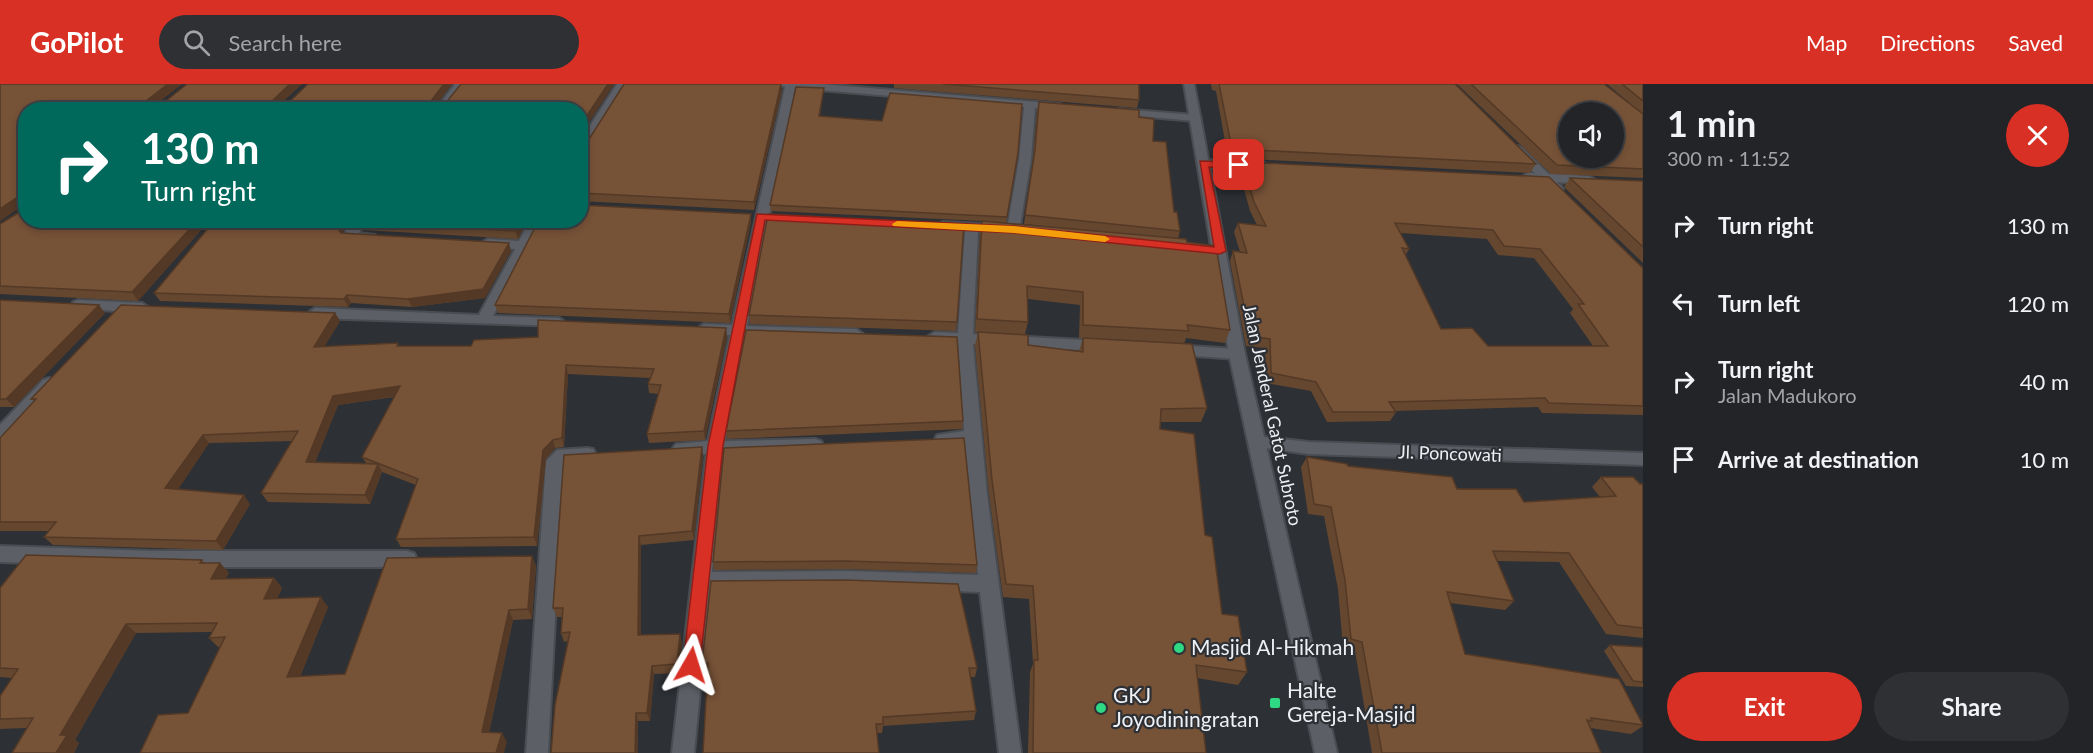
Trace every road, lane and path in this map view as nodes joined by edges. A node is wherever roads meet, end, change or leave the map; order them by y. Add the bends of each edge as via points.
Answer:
1 (461, 84) edge
2 (622, 84) edge
3 (783, 84) edge
4 (791, 84) edge
5 (1189, 84) edge
6 (446, 102) edge
7 (1030, 105) junction
8 (1077, 109) edge
9 (1113, 112) edge
10 (1195, 118) junction
11 (588, 138) edge
12 (1505, 138) edge
13 (1204, 164) junction
14 (1275, 166) edge
15 (1510, 176) edge
16 (1546, 178) junction
17 (1600, 181) edge
18 (1570, 202) edge
19 (927, 226) edge
20 (355, 228) edge
21 (533, 228) edge
22 (972, 228) junction
23 (378, 238) edge
24 (479, 243) edge
25 (523, 245) junction
26 (66, 304) edge
27 (149, 305) edge
28 (122, 307) junction
29 (297, 313) edge
30 (484, 319) junction
31 (106, 324) edge
32 (579, 325) edge
33 (693, 328) edge
34 (738, 330) junction
35 (869, 334) edge
36 (917, 336) edge
37 (965, 338) junction
38 (1119, 347) edge
39 (1154, 349) edge
40 (1237, 354) junction
41 (58, 376) edge
42 (0, 436) edge
43 (975, 437) junction
44 (927, 440) edge
45 (1257, 442) junction
46 (832, 444) edge
47 (716, 446) junction
48 (669, 449) edge
49 (598, 453) edge
50 (1643, 459) edge
51 (0, 554) edge
52 (429, 559) edge
53 (700, 580) junction
54 (989, 584) junction
55 (537, 753) edge
56 (682, 753) edge
57 (1010, 753) edge
58 (1326, 753) edge

1 - 6 street
2 - 11 street
3 - 4 street
4 - 7 street
4 - 34 street
5 - 10 street, Jalan Jenderal Gatot Subroto
7 - 8 street
7 - 22 street via 1020,230
9 - 10 street
10 - 13 street, Jalan Jenderal Gatot Subroto
12 - 16 street
13 - 14 street
13 - 40 street, Jalan Jenderal Gatot Subroto via 1214,250
15 - 16 street
16 - 17 street
16 - 18 street
19 - 22 street
20 - 23 street via 350,236
21 - 25 street
22 - 37 street
24 - 25 street
25 - 30 street
26 - 28 street
27 - 28 street
28 - 31 street
29 - 30 street
30 - 32 street
33 - 34 street
34 - 35 street
34 - 47 street
36 - 37 street
37 - 38 street
37 - 43 street
39 - 40 street
40 - 45 street, Jalan Jenderal Gatot Subroto
41 - 42 street
43 - 44 street
43 - 54 street
45 - 50 street, Jl. Poncowati via 1321,449
45 - 58 street, Jalan Jenderal Gatot Subroto
46 - 47 street
47 - 48 street
47 - 53 street
49 - 55 street via 563,455 555,461 542,556
51 - 52 street
53 - 54 street via 846,579
53 - 56 street
54 - 57 street

